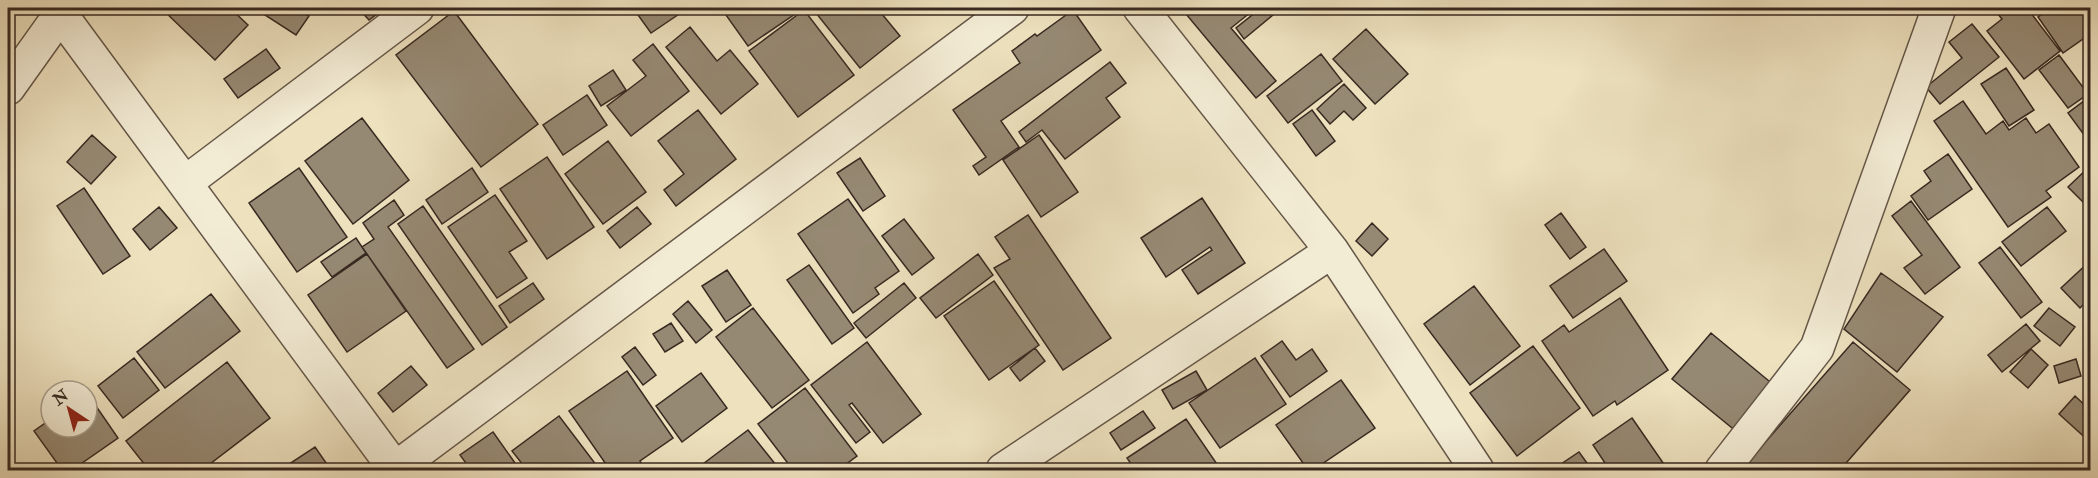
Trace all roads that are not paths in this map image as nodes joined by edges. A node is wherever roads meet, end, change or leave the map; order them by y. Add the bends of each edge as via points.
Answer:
1 (417, 8) edge
2 (1012, 8) edge
3 (1140, 8) edge
4 (1939, 8) edge
5 (63, 11) edge
6 (8, 88) edge
7 (185, 183) junction
8 (1332, 251) junction
9 (396, 470) edge
10 (1003, 471) edge
11 (1477, 471) edge
12 (1722, 471) edge

1 - 7 street
2 - 9 street
3 - 8 street
4 - 12 street via 1816,348
5 - 6 street
5 - 7 street
7 - 9 street
8 - 10 street
8 - 11 street

